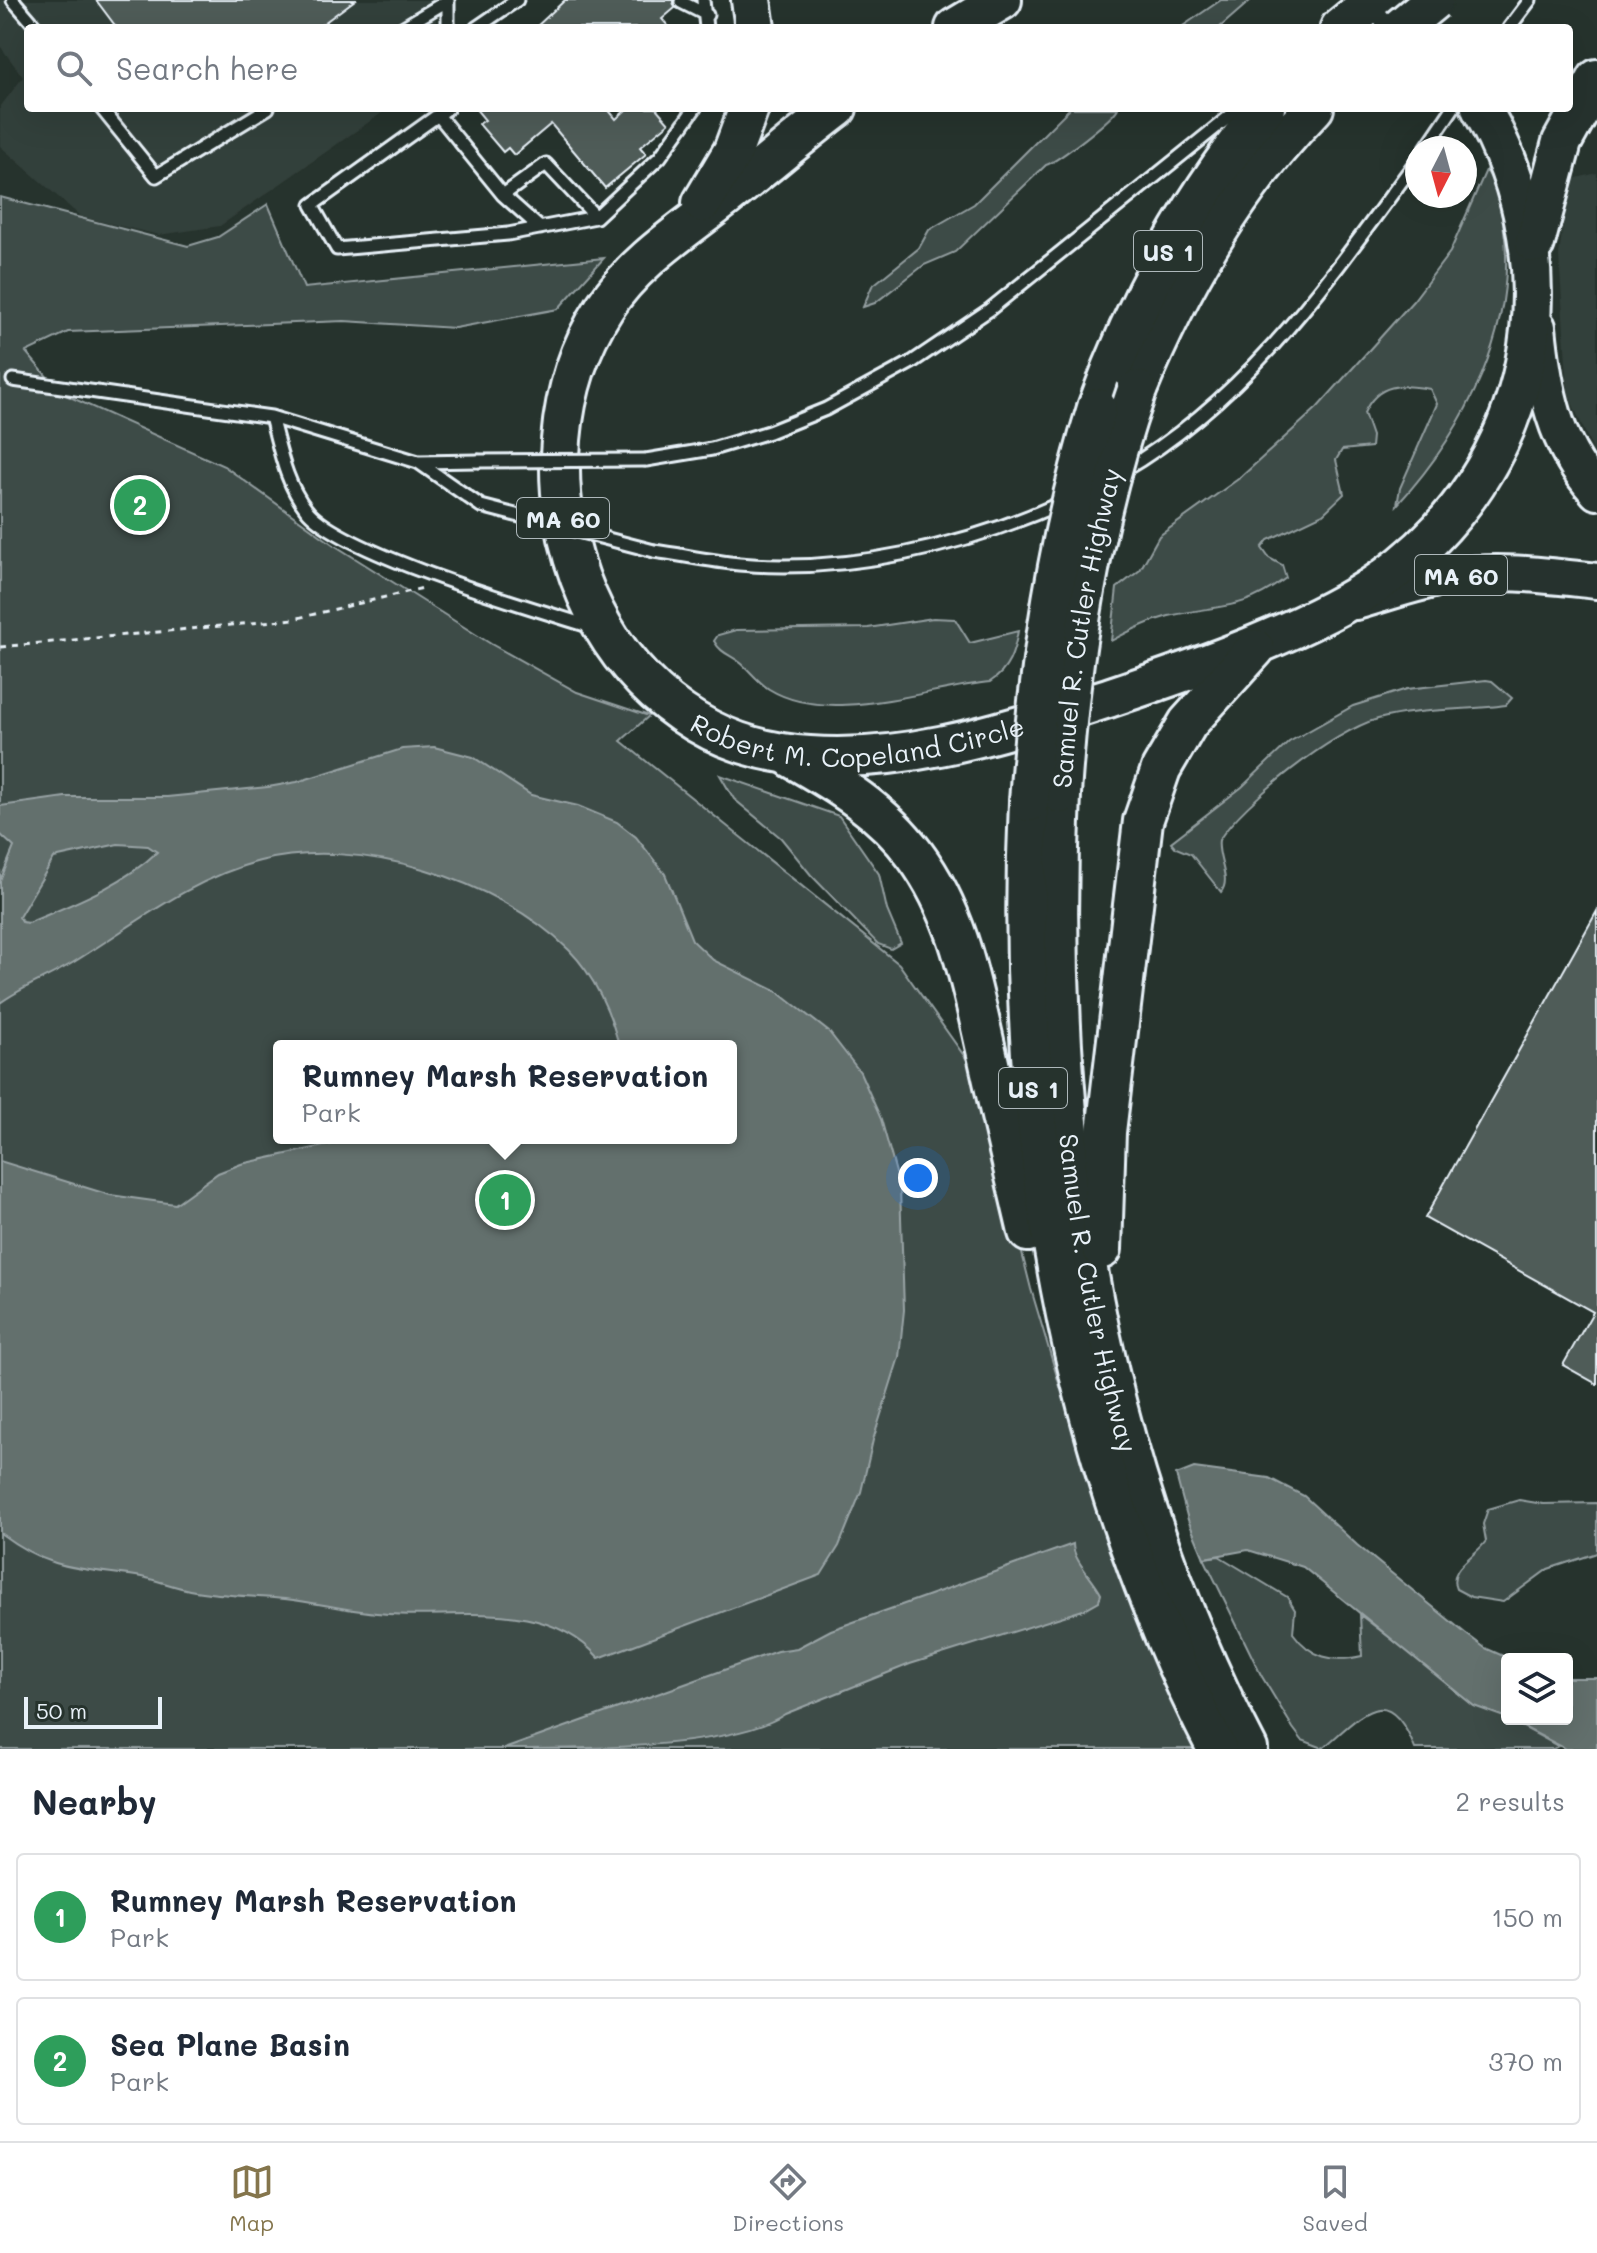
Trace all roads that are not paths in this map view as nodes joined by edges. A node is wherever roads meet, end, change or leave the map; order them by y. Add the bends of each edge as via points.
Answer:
1 (13, 0) edge
2 (448, 0) edge
3 (517, 0) edge
4 (703, 0) edge
5 (751, 0) edge
6 (1002, 0) edge
7 (1374, 0) edge
8 (1434, 0) edge
9 (1530, 0) edge
10 (681, 2) dead end
11 (706, 22) edge
12 (34, 24) edge
13 (409, 24) edge
14 (448, 24) edge
15 (482, 24) edge
16 (754, 24) edge
17 (962, 24) edge
18 (1345, 24) edge
19 (1405, 24) edge
20 (1407, 24) edge
21 (1512, 24) edge
22 (1597, 79) edge
23 (104, 112) edge
24 (261, 112) edge
25 (442, 112) edge
26 (444, 112) edge
27 (692, 112) edge
28 (748, 112) edge
29 (832, 112) edge
30 (1235, 112) edge
31 (1262, 112) edge
32 (1310, 112) edge
33 (1450, 112) edge
34 (1483, 112) edge
35 (1434, 136) edge
36 (1405, 176) edge
37 (503, 195) junction
38 (596, 217) junction
39 (540, 228) junction
40 (662, 246) junction
41 (1532, 266) junction
42 (13, 380) dead end
43 (271, 417) junction
44 (418, 462) junction
45 (1597, 492) edge
46 (1597, 581) edge
47 (1329, 610) junction
48 (607, 631) junction
49 (1265, 639) junction
50 (782, 753) junction
51 (1045, 798) junction
52 (1091, 1368) junction
53 (1160, 1590) junction
54 (1217, 1749) edge
55 (1248, 1749) edge

1 - 12 lane
2 - 13 lane
2 - 14 lane
3 - 15 lane
4 - 11 lane
5 - 16 highway
6 - 17 highway
7 - 18 highway
7 - 20 highway
8 - 19 highway, bridge
9 - 21 lane
10 - 11 lane
22 - 41 highway via 1559,149
23 - 24 lane via 156,176
25 - 39 lane via 312,205 337,249
26 - 37 lane
27 - 38 lane via 660,157
28 - 40 highway, MA 60 via 714,186
29 - 40 highway, Robert M. Copeland Circle
30 - 44 lane, bridge via 989,310 912,362 826,409 712,449 646,460
31 - 51 highway, Samuel R. Cutler Highway / US 1, bridge via 1206,187 1159,265 1097,408 1054,585 1035,716
32 - 51 highway, Samuel R. Cutler Highway / US 1, bridge via 1263,166 1206,249 1137,390 1112,464 1087,579 1070,697
33 - 35 lane
34 - 41 highway, Robert M. Copeland Circle via 1517,185
36 - 44 lane, bridge via 1285,335 1253,368 1169,445 1037,514 885,557 741,564 654,551 481,506
37 - 38 lane via 546,164
37 - 39 lane
38 - 39 lane
40 - 48 highway, Robert M. Copeland Circle / MA 60 via 617,291 595,324 570,383 560,433 563,521 583,588
41 - 45 main road via 1549,405 1568,454
41 - 47 highway, Robert M. Copeland Circle via 1521,384 1504,433 1477,481 1448,521 1411,557 1369,589
42 - 43 lane
43 - 44 lane
43 - 48 lane via 290,485 308,512 335,533 449,580
46 - 47 main road, MA 60 via 1473,574 1432,580
47 - 49 highway, Robert M. Copeland Circle / MA 60
48 - 50 highway, Robert M. Copeland Circle / MA 60 via 639,673 677,707 732,739
49 - 50 highway, Robert M. Copeland Circle / MA 60 via 1128,691 948,744 862,757
49 - 52 highway via 1188,723 1161,769 1143,821 1103,1164
50 - 52 highway via 831,779 879,815 915,855 942,898 968,973 1048,1316
51 - 52 highway, Samuel R. Cutler Highway / US 1 via 1025,916 1033,1086 1048,1220
52 - 53 highway, Samuel R. Cutler Highway / US 1 via 1125,1493
53 - 54 highway, Samuel R. Cutler Highway / US 1
53 - 55 highway, Samuel R. Cutler Highway / US 1

